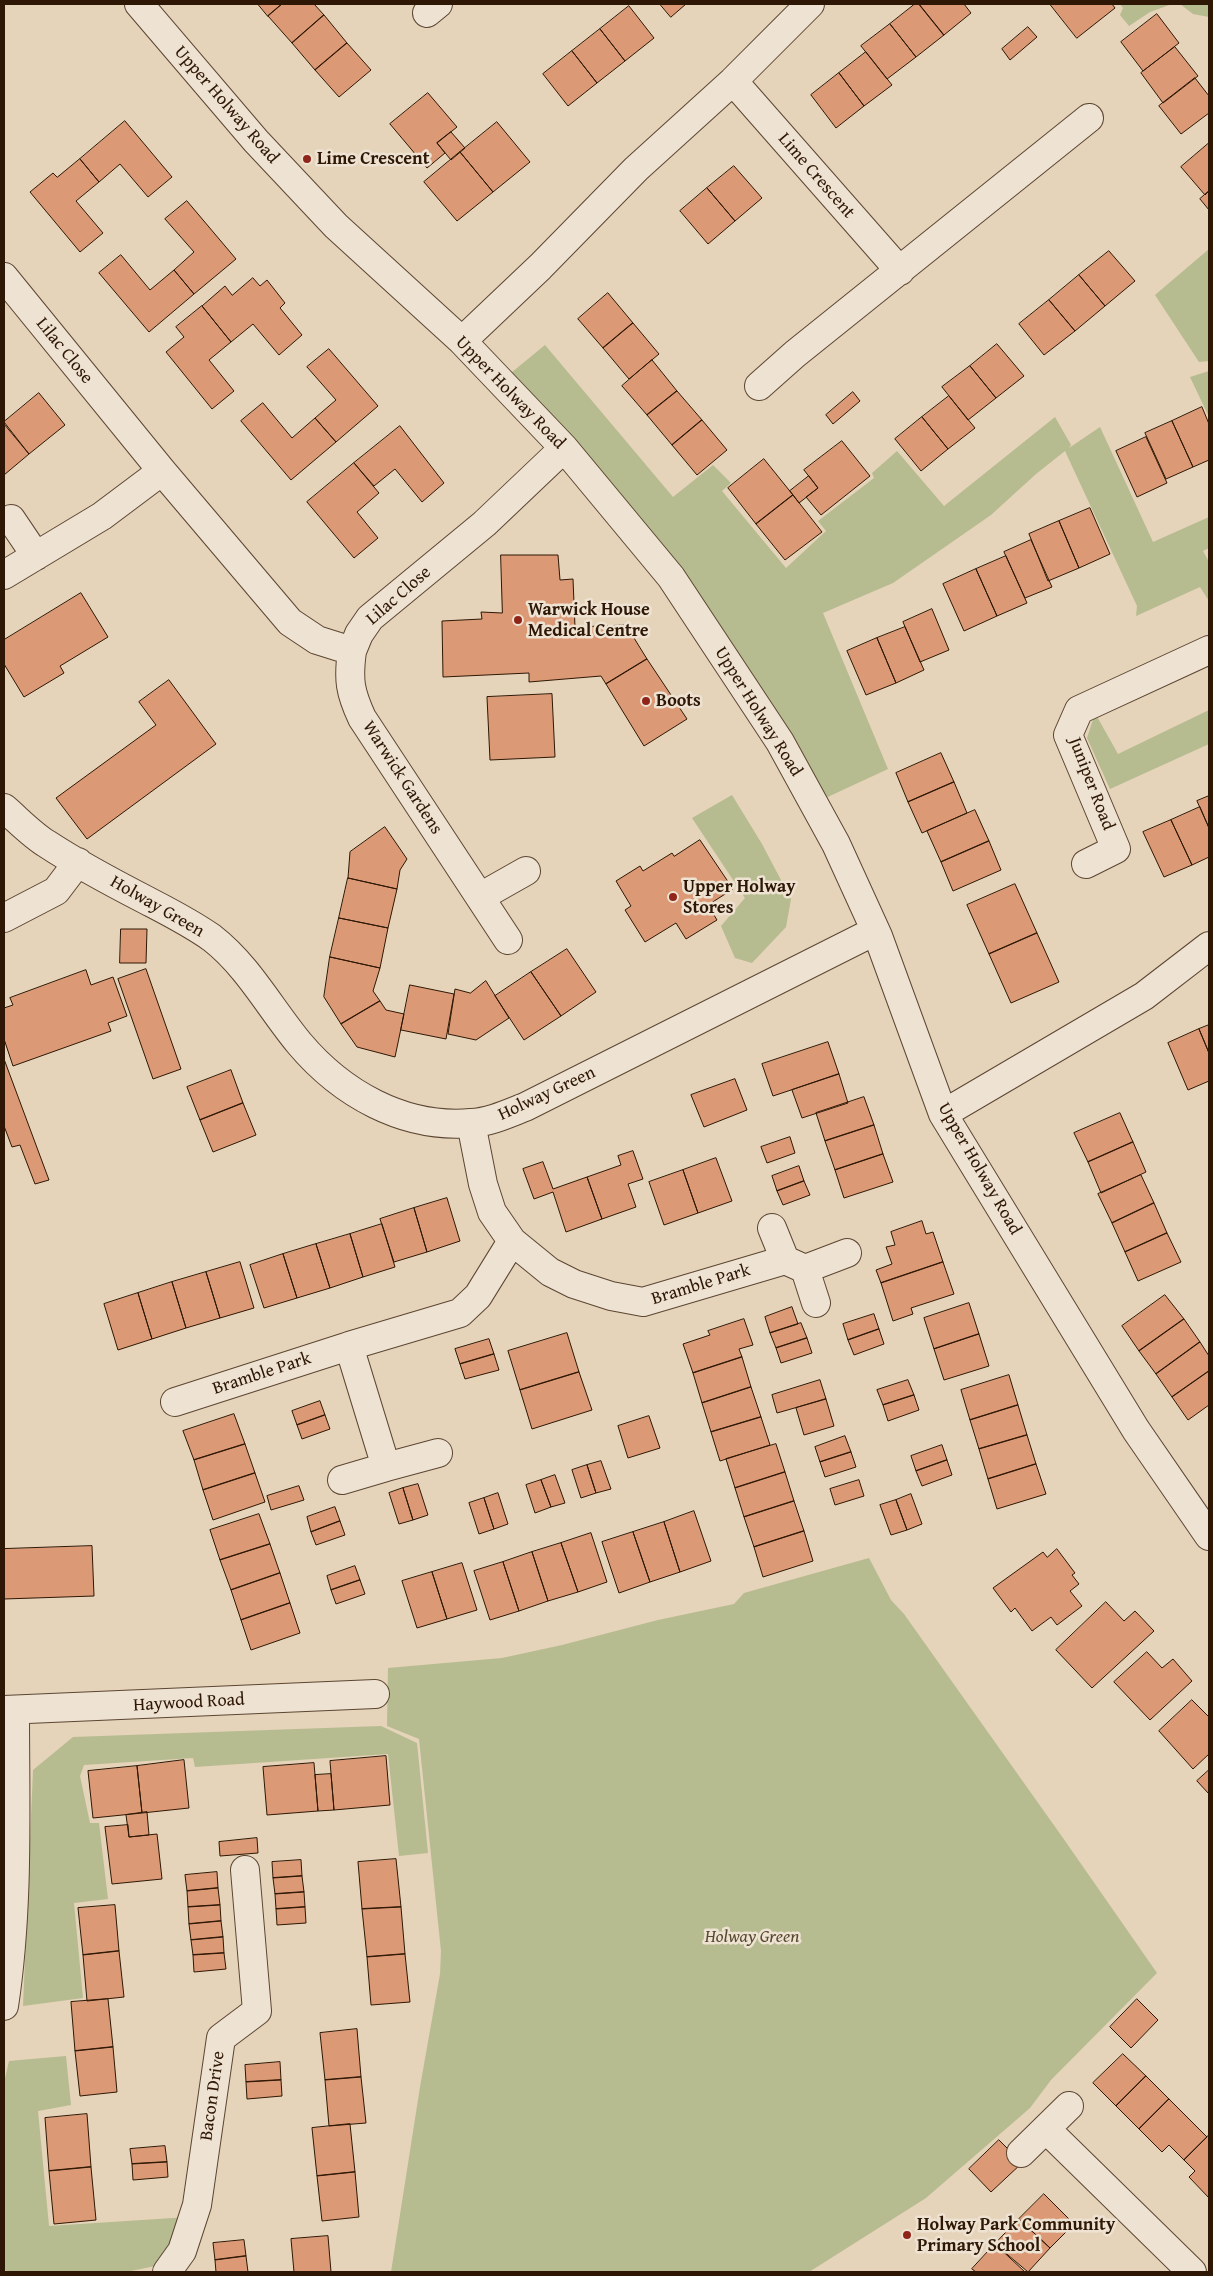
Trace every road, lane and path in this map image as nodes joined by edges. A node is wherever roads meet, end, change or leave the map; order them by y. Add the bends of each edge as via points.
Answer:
1 (139, 4) edge
2 (810, 4) edge
3 (733, 81) junction
4 (1089, 118) dead end
5 (900, 271) junction
6 (4, 277) edge
7 (462, 341) junction
8 (759, 386) dead end
9 (564, 448) junction
10 (162, 471) junction
11 (11, 519) dead end
12 (36, 556) junction
13 (4, 575) edge
14 (1209, 650) edge
15 (352, 651) junction
16 (4, 808) edge
17 (78, 862) junction
18 (1086, 864) dead end
19 (526, 871) dead end
20 (480, 897) junction
21 (4, 918) edge
22 (875, 931) junction
23 (508, 940) dead end
24 (1209, 946) edge
25 (943, 1114) junction
26 (471, 1124) junction
27 (772, 1228) dead end
28 (512, 1241) junction
29 (847, 1253) dead end
30 (795, 1264) junction
31 (816, 1303) dead end
32 (349, 1346) junction
33 (175, 1402) dead end
34 (438, 1453) dead end
35 (386, 1466) junction
36 (342, 1480) dead end
37 (1209, 1536) edge
38 (375, 1694) dead end
39 (9, 1710) edge
40 (245, 1870) dead end
41 (4, 2006) edge
42 (1069, 2106) dead end
43 (1046, 2129) junction
44 (1021, 2153) dead end
45 (179, 2265) edge
46 (1192, 2272) edge

1 - 7 street, Upper Holway Road via 256,141 336,226
2 - 3 street
3 - 5 street, Lime Crescent
3 - 7 street via 636,169
4 - 5 street
5 - 8 street
6 - 10 street, Lilac Close
7 - 9 street, Upper Holway Road
9 - 15 street, Lilac Close via 484,524 370,618
9 - 22 street, Upper Holway Road via 671,577 775,735 836,844
10 - 12 street via 102,516
10 - 15 street, Lilac Close via 290,622 317,640
11 - 12 street
12 - 13 street
14 - 18 street, Juniper Road via 1079,710 1068,735 1116,849
15 - 20 street, Warwick Gardens via 349,676 352,697 362,718
16 - 17 street, Holway Green via 45,843
17 - 21 street via 56,891
17 - 26 street, Holway Green via 189,922 214,940 244,969 300,1044 348,1089 405,1118 438,1124
19 - 20 street
20 - 23 street, Warwick Gardens
22 - 25 street, Upper Holway Road
22 - 26 street, Holway Green via 525,1107
24 - 25 street via 1144,996
25 - 37 street, Upper Holway Road via 1136,1430
26 - 28 street, Bramble Park via 492,1212
27 - 30 street
28 - 30 street, Bramble Park via 550,1272 574,1284 643,1302
28 - 32 street, Bramble Park via 478,1296 460,1313
29 - 30 street, Bramble Park
30 - 31 street
32 - 33 street, Bramble Park
32 - 35 street
34 - 35 street
35 - 36 street
38 - 39 street, Haywood Road
39 - 41 street via 15,1876
40 - 45 street, Bacon Drive via 257,2011 221,2038 197,2205
42 - 43 street
43 - 44 street
43 - 46 street

